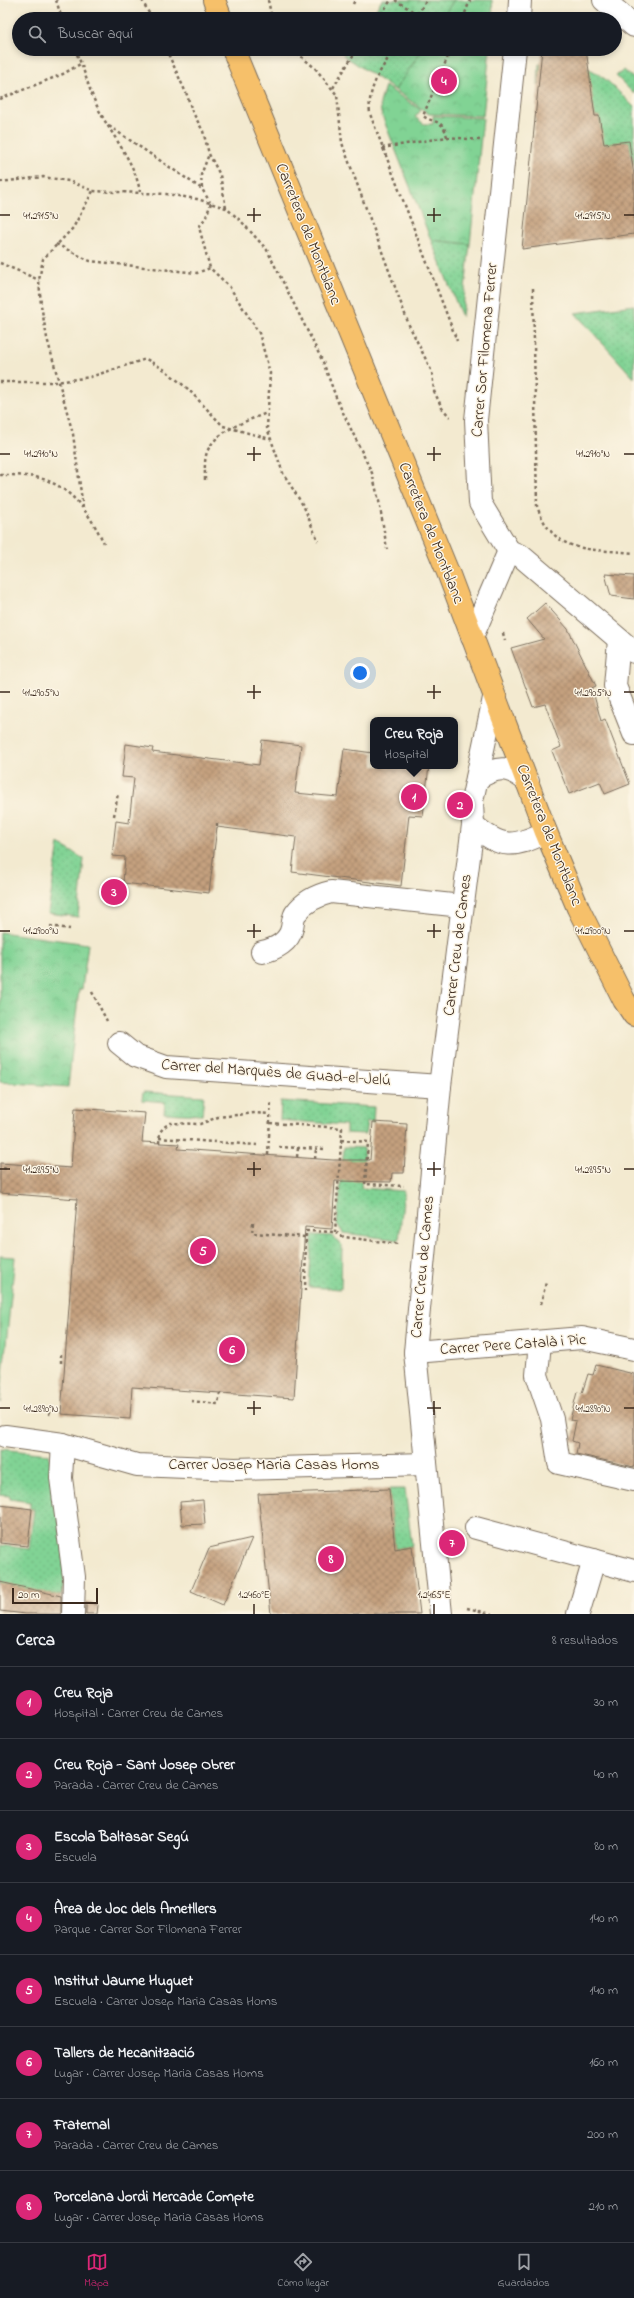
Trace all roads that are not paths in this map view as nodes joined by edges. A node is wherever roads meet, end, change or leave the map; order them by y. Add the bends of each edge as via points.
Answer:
1 (214, 0) edge
2 (520, 0) edge
3 (604, 0) edge
4 (218, 12) edge
5 (519, 12) edge
6 (618, 12) edge
7 (622, 16) edge
8 (634, 26) edge
9 (236, 56) edge
10 (514, 56) edge
11 (509, 551) junction
12 (472, 638) junction
13 (626, 646) edge
14 (494, 698) junction
15 (634, 734) edge
16 (477, 779) junction
17 (528, 782) junction
18 (473, 826) junction
19 (546, 832) junction
20 (462, 906) junction
21 (262, 952) dead end
22 (634, 1015) edge
23 (119, 1043) road end
24 (440, 1086) junction
25 (540, 1342) junction
26 (634, 1349) edge
27 (415, 1352) junction
28 (5, 1436) dead end
29 (63, 1444) junction
30 (426, 1464) junction
31 (634, 1480) edge
32 (476, 1528) dead end
33 (594, 1560) junction
34 (634, 1570) edge
35 (73, 1614) edge
36 (441, 1614) edge
37 (578, 1614) edge

1 - 4 main road
2 - 5 street
3 - 6 street
7 - 8 street
9 - 12 main road, Carretera de Montblanc
10 - 11 street, Carrer Sor Filomena Ferrer via 476,420 480,503
11 - 12 street
11 - 13 street via 521,556
12 - 14 main road, Carretera de Montblanc
13 - 15 street via 614,686
14 - 16 street, Carrer Creu de Cames
14 - 17 main road, Carretera de Montblanc
16 - 17 street via 490,771 514,770
16 - 18 street, Carrer Creu de Cames via 472,801
17 - 19 main road, Carretera de Montblanc
18 - 19 street via 490,840 512,845
18 - 20 street, Carrer Creu de Cames
19 - 22 main road, Carretera de Montblanc via 578,908
20 - 21 street via 331,892 313,898 303,905 295,914 291,933 286,940 275,948
20 - 24 street, Carrer Creu de Cames
23 - 24 street, Carrer del Marquès de Guad-el-Jelú via 135,1056 166,1067
24 - 27 street, Carrer Creu de Cames
25 - 26 street, Carrer Pere Català i Pic via 582,1338
25 - 27 street, Carrer Pere Català i Pic
25 - 31 street via 537,1375 552,1419 559,1463
27 - 30 street, Carrer Creu de Cames
28 - 29 street, Carrer Josep Maria Casas Homs
29 - 30 street, Carrer Josep Maria Casas Homs via 137,1465 235,1469
29 - 35 street via 61,1478 74,1577
30 - 36 street, Carrer Creu de Cames
32 - 33 street
33 - 34 street
33 - 37 street

